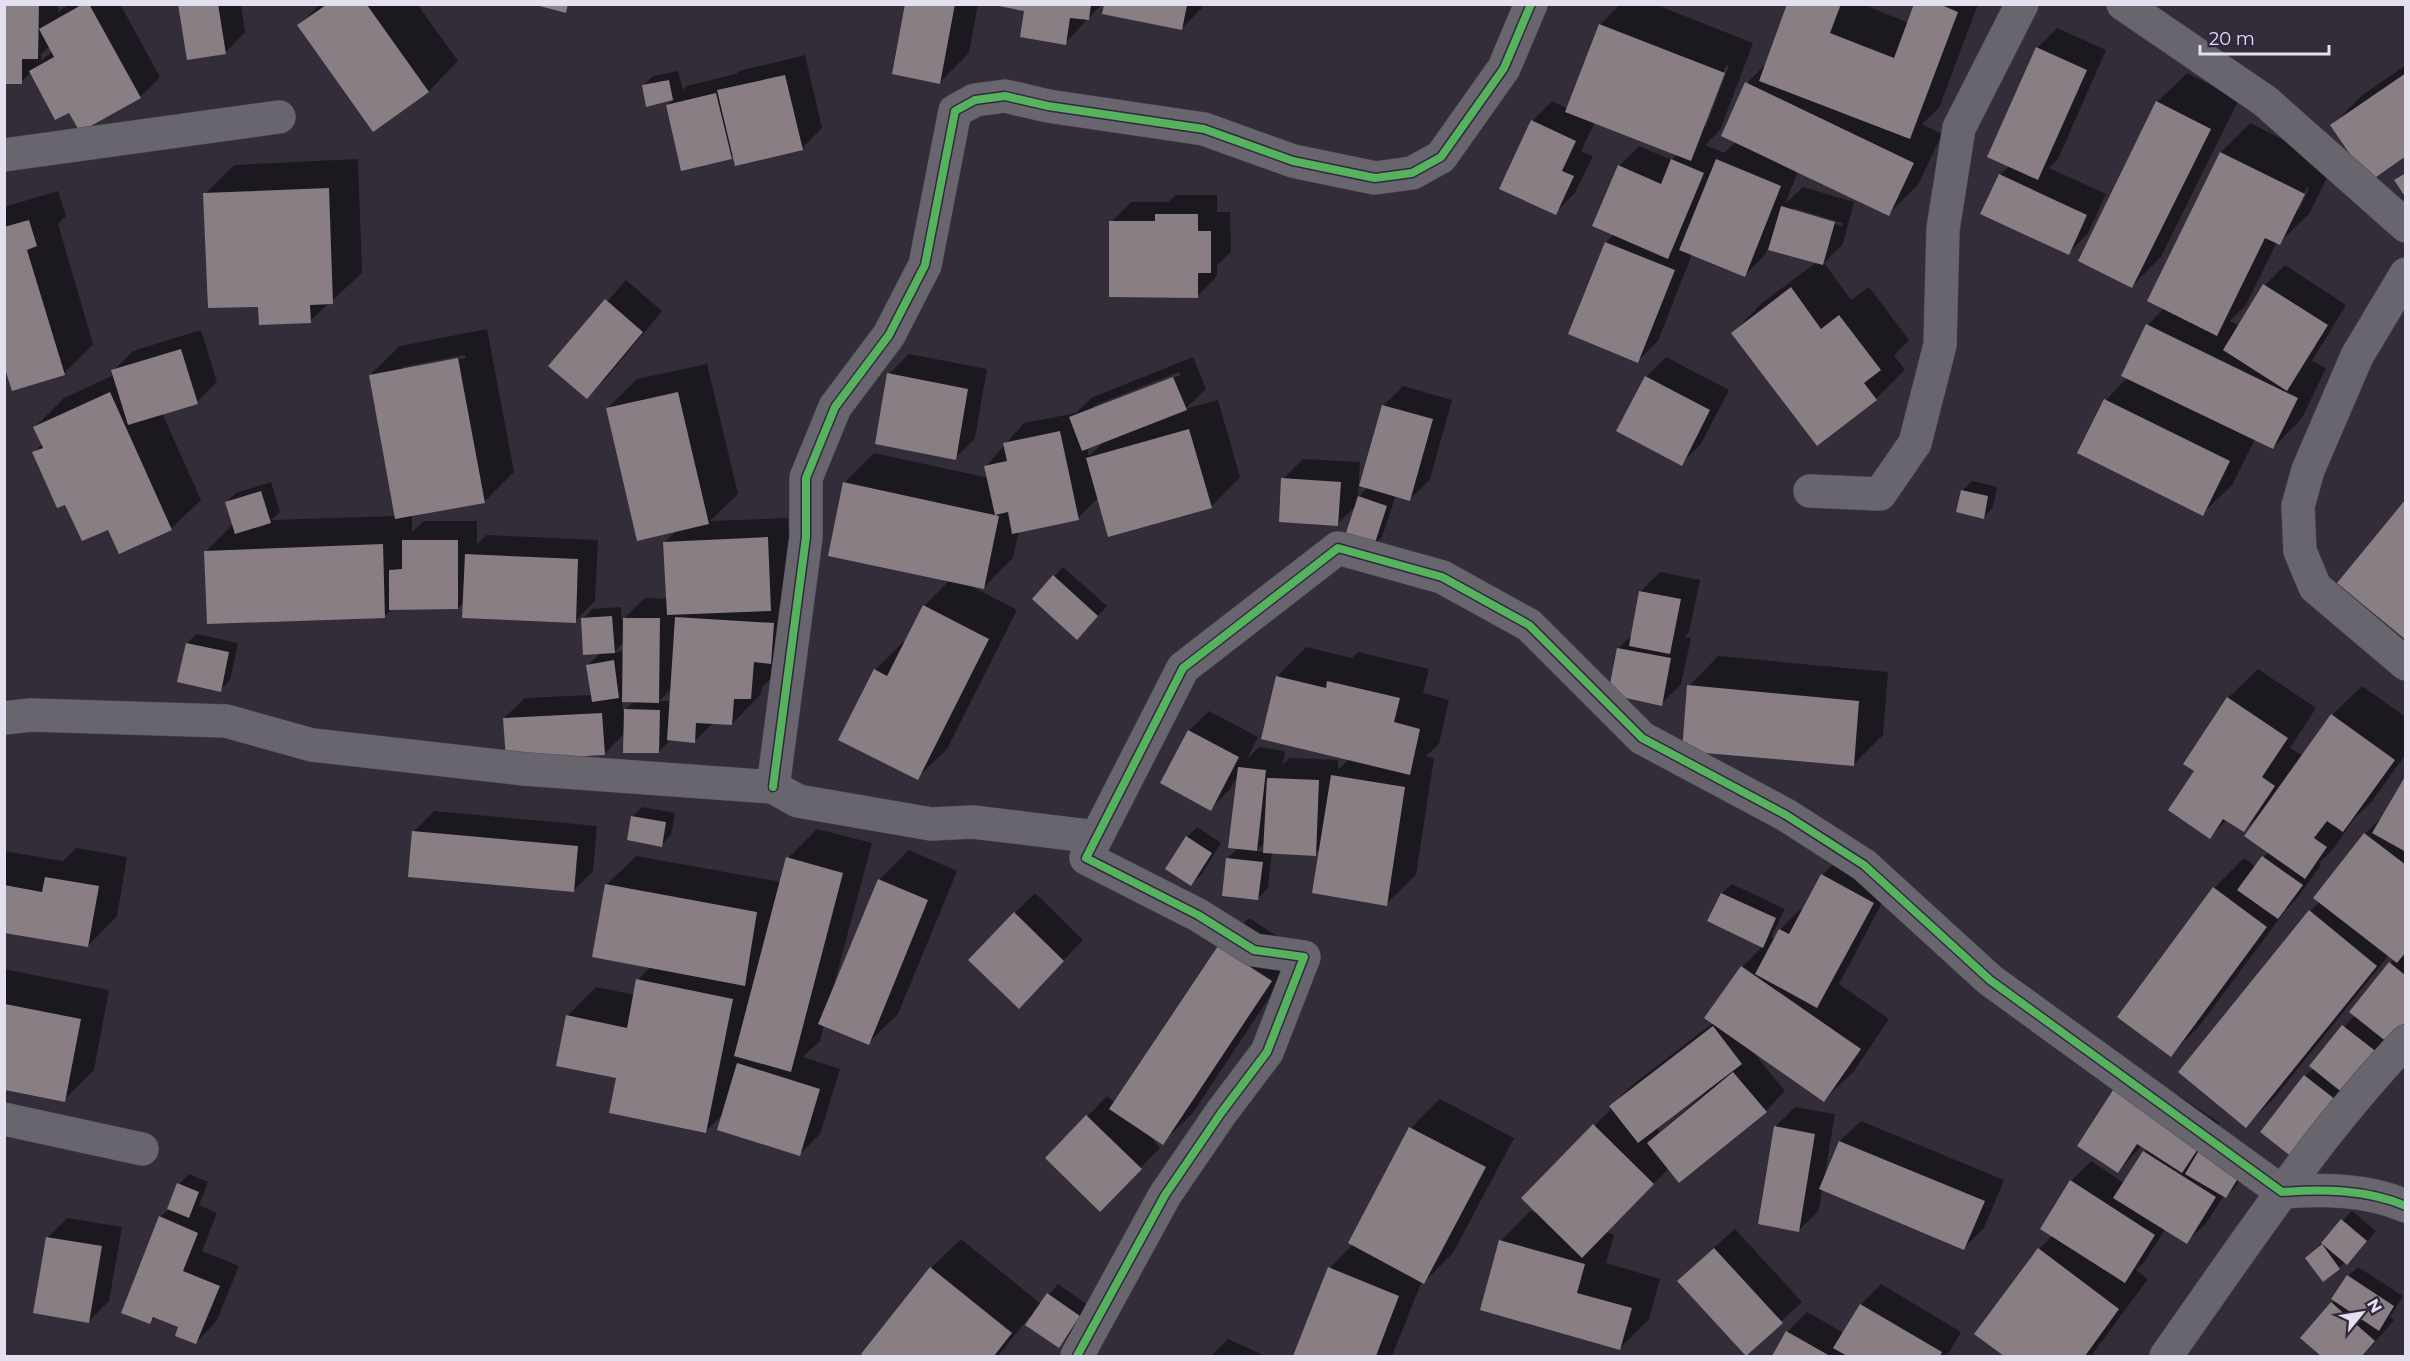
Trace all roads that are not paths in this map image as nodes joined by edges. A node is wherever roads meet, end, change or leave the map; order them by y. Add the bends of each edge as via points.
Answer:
1 (1531, 4) edge
2 (2022, 4) edge
3 (2122, 4) edge
4 (279, 117) dead end
5 (4, 155) edge
6 (2406, 226) edge
7 (2406, 274) edge
8 (1810, 491) dead end
9 (2406, 664) edge
10 (4, 718) edge
11 (773, 787) junction
12 (1095, 837) junction
13 (2406, 1041) edge
14 (4, 1119) edge
15 (142, 1149) dead end
16 (2282, 1192) junction
17 (2406, 1206) edge
18 (1077, 1356) edge
19 (2166, 1356) edge

1 - 11 street via 1504,68 1441,157 1412,173 1375,178 1293,161 1204,129 1005,96 975,100 955,111 925,265 889,335 835,407 806,478 806,537
2 - 8 street via 1959,128 1943,229 1940,345 1915,443 1880,494
3 - 6 street via 2265,101
4 - 5 street
7 - 9 street via 2357,356 2308,470 2298,506 2300,550 2315,587
10 - 11 street via 31,715 226,721 312,745 524,769
11 - 12 street via 798,801 931,824 973,822
12 - 16 street via 1183,668 1338,548 1442,577 1529,625 1642,738 1786,815 1864,865 1990,980
12 - 18 street via 1086,858 1198,915 1254,950 1304,957 1267,1052 1165,1195
13 - 16 street via 2379,1069
14 - 15 street
16 - 17 street via 2329,1189
16 - 19 street

